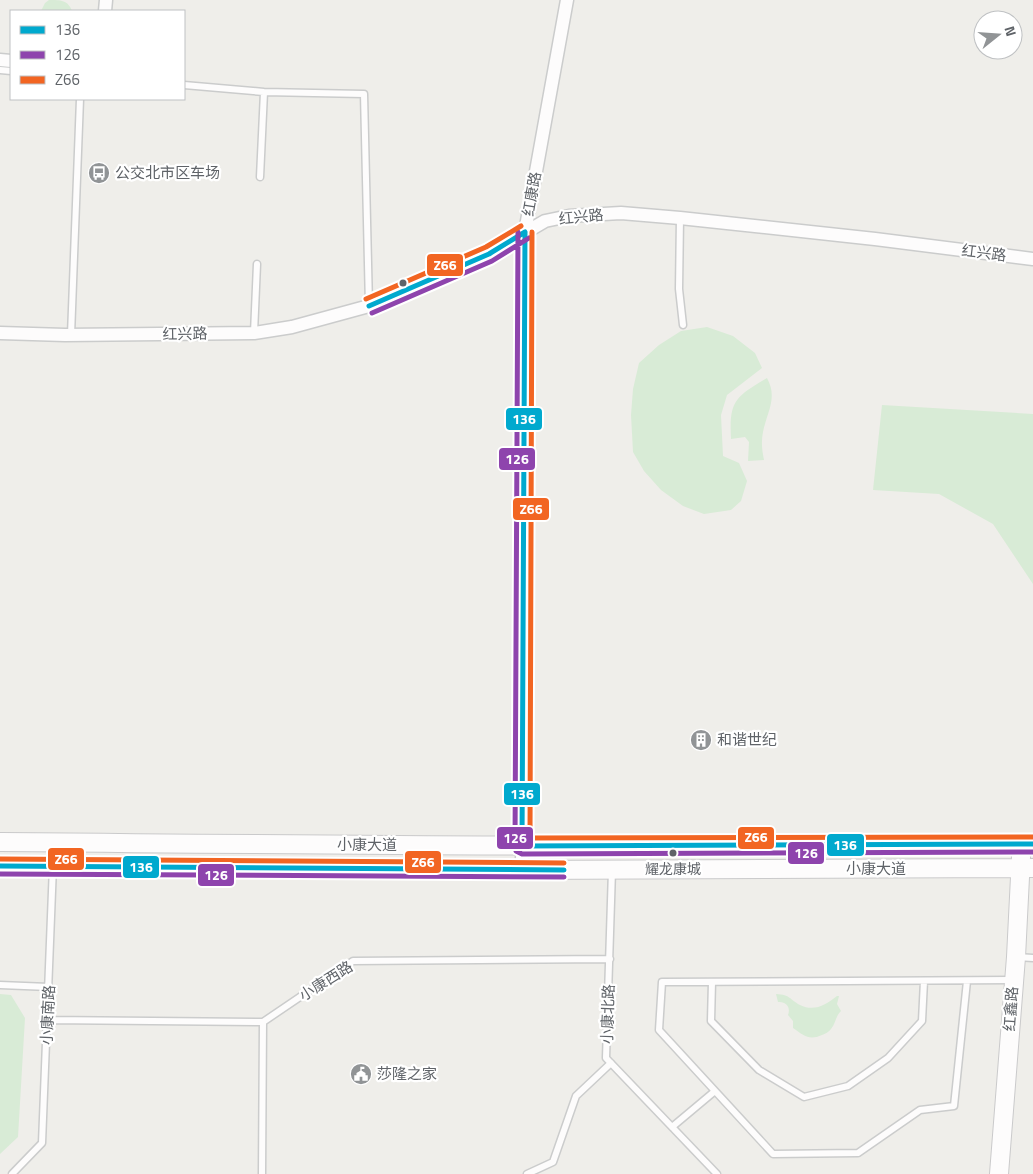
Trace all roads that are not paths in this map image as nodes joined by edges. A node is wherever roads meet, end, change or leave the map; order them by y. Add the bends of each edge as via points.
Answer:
1 (567, 0) edge
2 (185, 85) edge
3 (264, 92) junction
4 (80, 100) edge
5 (260, 176) dead end
6 (680, 218) junction
7 (525, 232) junction
8 (1033, 259) edge
9 (257, 264) dead end
10 (369, 306) junction
11 (683, 325) dead end
12 (254, 333) junction
13 (0, 334) edge
14 (71, 335) junction
15 (0, 842) edge
16 (56, 843) junction
17 (1027, 844) edge
18 (522, 846) junction
19 (0, 866) edge
20 (53, 866) junction
21 (1027, 868) edge
22 (522, 870) junction
23 (612, 870) junction
24 (1024, 958) edge
25 (610, 959) junction
26 (1013, 980) junction
27 (924, 981) junction
28 (967, 981) junction
29 (712, 982) junction
30 (0, 985) edge
31 (49, 987) junction
32 (48, 1020) junction
33 (263, 1022) junction
34 (611, 1063) junction
35 (715, 1091) junction
36 (672, 1127) junction
37 (12, 1174) edge
38 (262, 1174) edge
39 (527, 1174) edge
40 (718, 1174) edge
41 (999, 1174) edge

1 - 7 street, 红康路
2 - 3 lane
3 - 5 lane
3 - 10 lane via 364,94
4 - 14 lane
6 - 7 street, 红兴路 via 621,213 569,216 546,221
6 - 8 street, 红兴路
6 - 11 lane
7 - 10 street, 红兴路 via 489,254
7 - 18 street, 红康路
9 - 12 lane
10 - 12 street, 红兴路 via 292,327
12 - 14 street, 红兴路
13 - 14 street, 红兴路
15 - 16 main road, 小康大道
16 - 18 main road, 小康大道
16 - 20 lane, 小康南路
17 - 18 main road, 小康大道
17 - 21 main road, 红鑫路
18 - 22 street, 红康路
19 - 20 main road, 小康大道
20 - 22 main road, 小康大道
20 - 31 lane, 小康南路
21 - 23 main road, 小康大道
21 - 24 main road, 红鑫路
22 - 23 main road, 小康大道
23 - 25 lane, 小康北路
24 - 26 main road, 红鑫路
25 - 33 lane, 小康西路 via 353,961
25 - 34 lane, 小康北路 via 606,1058
26 - 28 lane
26 - 41 main road, 红鑫路
27 - 28 lane
27 - 29 lane
27 - 29 lane via 922,1021 888,1058 848,1086 804,1097 759,1070 711,1021
28 - 35 lane via 954,1106 920,1110 858,1152 773,1154
29 - 35 lane via 662,982 659,1030
30 - 31 lane
31 - 32 lane, 小康南路
32 - 33 lane
32 - 37 lane, 小康南路 via 42,1143
33 - 38 lane
34 - 36 lane, 小康北路
34 - 39 lane via 576,1096 553,1162
35 - 36 lane
36 - 40 lane, 小康北路

